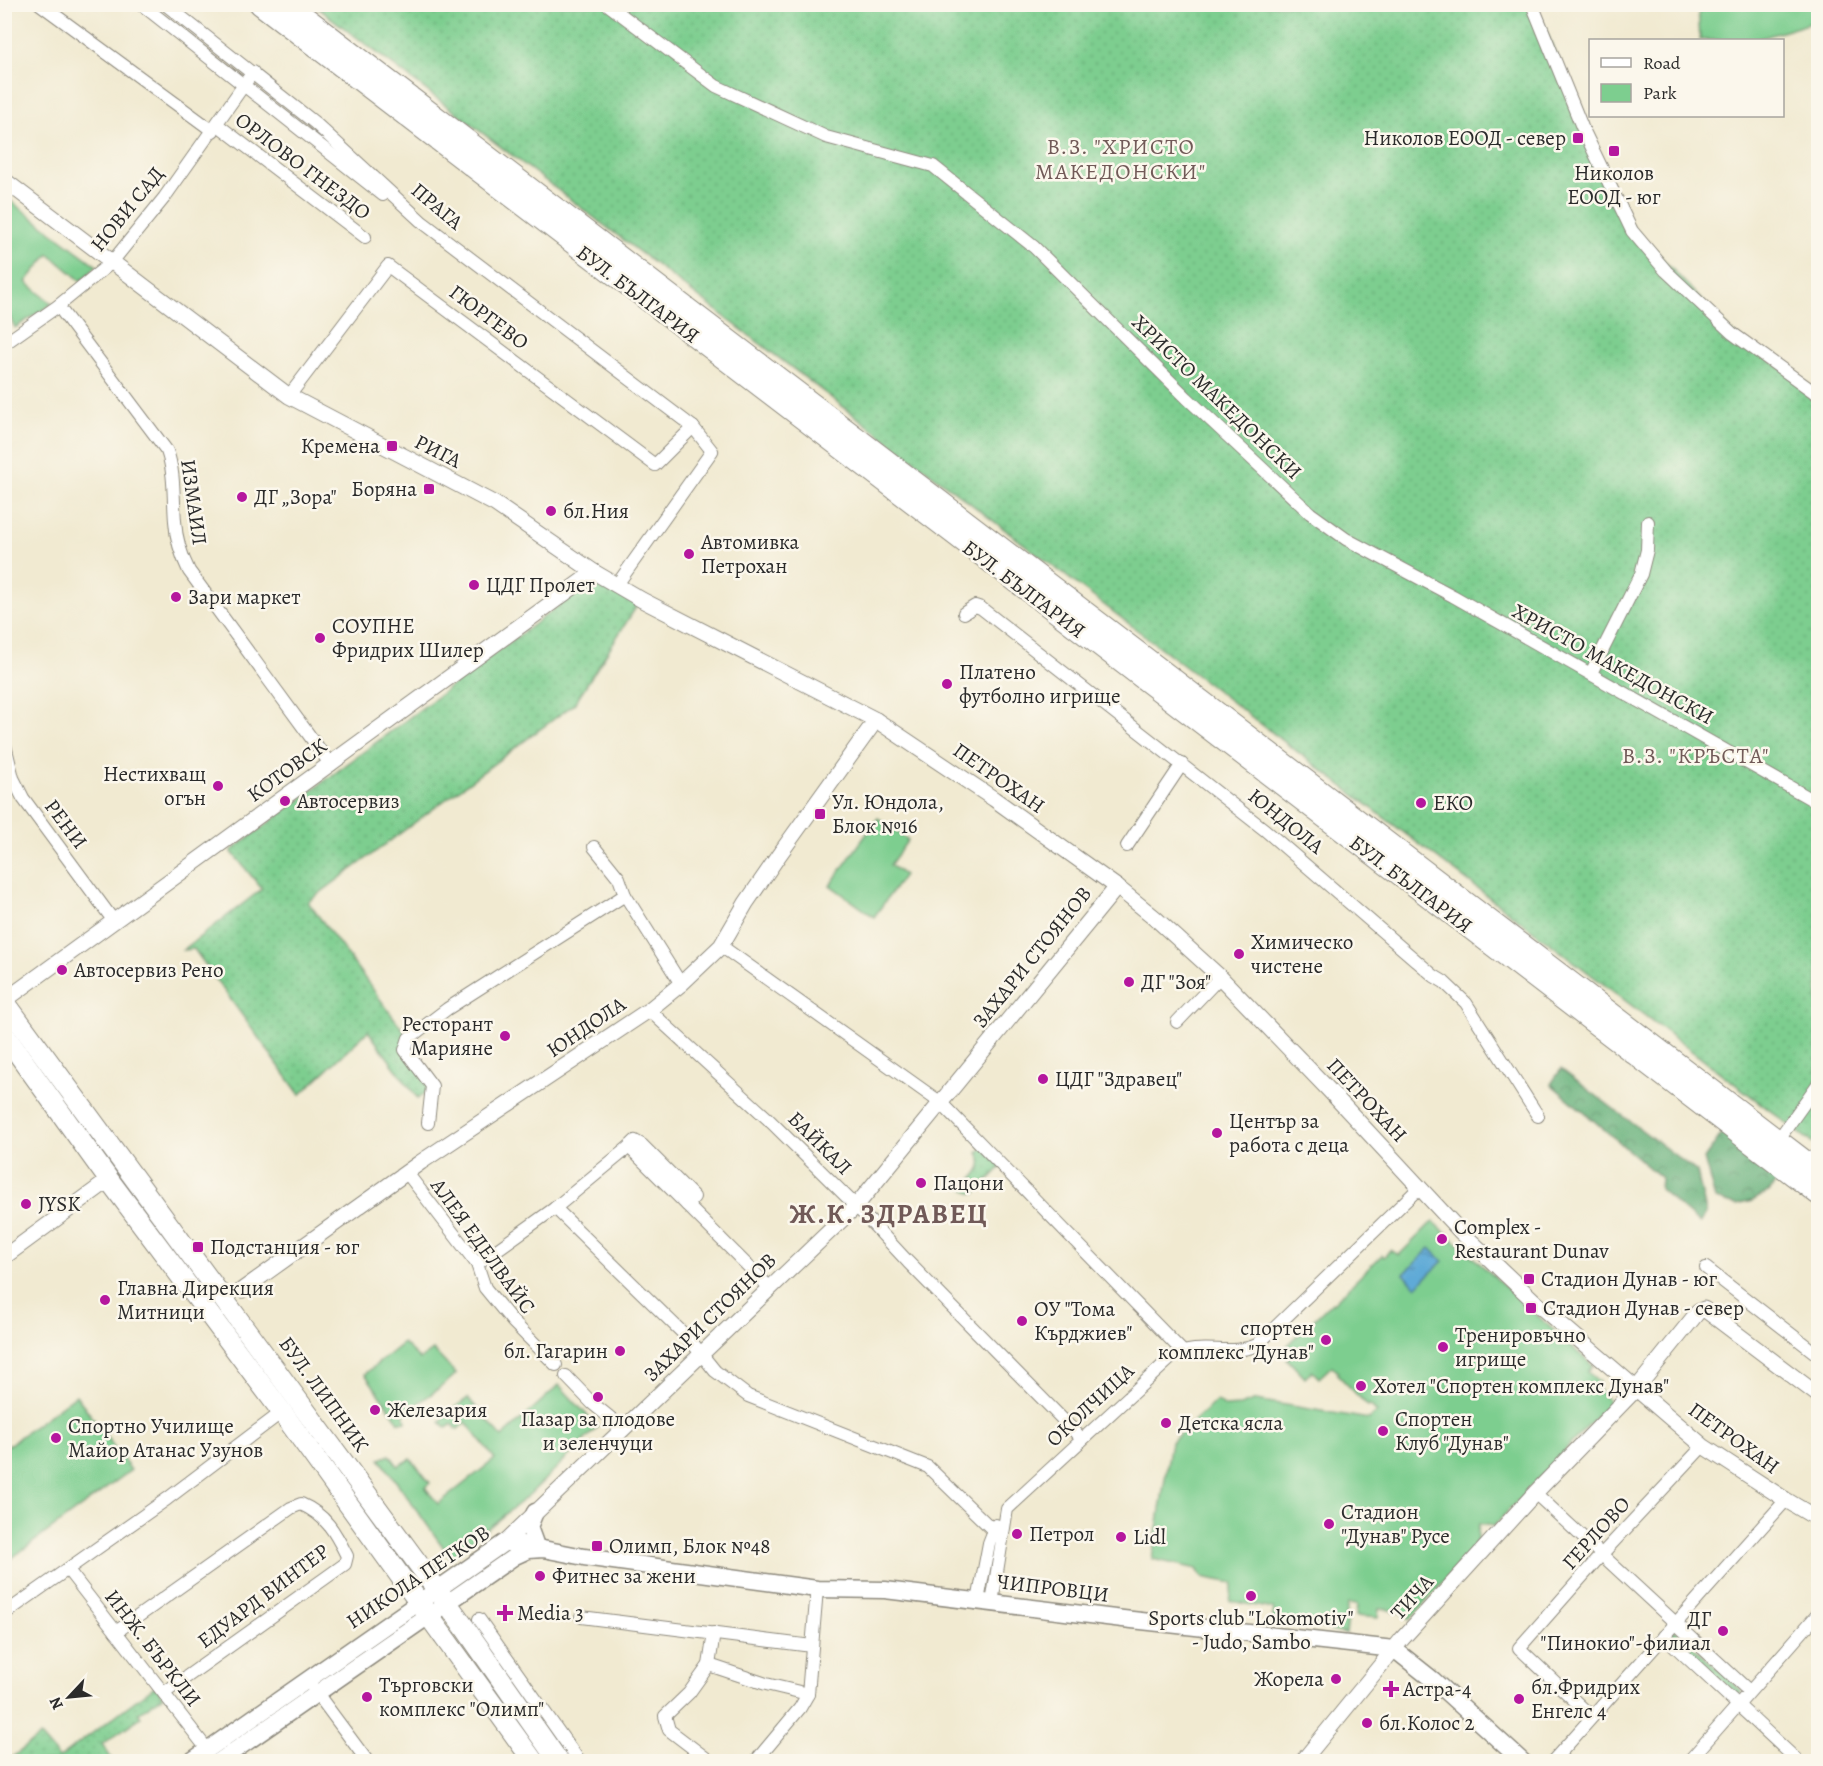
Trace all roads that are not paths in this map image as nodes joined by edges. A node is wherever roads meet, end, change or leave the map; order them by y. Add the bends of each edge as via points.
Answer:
1 (40, 4) edge
2 (141, 4) edge
3 (165, 4) edge
4 (261, 4) edge
5 (288, 4) edge
6 (607, 4) edge
7 (1532, 4) edge
8 (253, 72) junction
9 (245, 86) junction
10 (215, 128) junction
11 (4, 180) edge
12 (422, 221) junction
13 (365, 237) dead end
14 (112, 262) junction
15 (58, 306) junction
16 (4, 344) edge
17 (289, 396) junction
18 (1818, 396) edge
19 (693, 427) junction
20 (1648, 522) dead end
21 (594, 572) junction
22 (616, 586) junction
23 (964, 613) dead end
24 (1591, 673) junction
25 (876, 720) junction
26 (4, 741) edge
27 (1182, 764) junction
28 (331, 765) junction
29 (1818, 803) edge
30 (1127, 846) dead end
31 (594, 847) dead end
32 (1117, 887) junction
33 (625, 895) junction
34 (113, 920) junction
35 (721, 946) junction
36 (1220, 977) junction
37 (681, 984) junction
38 (5, 1001) edge
39 (649, 1010) junction
40 (1177, 1022) dead end
41 (4, 1035) edge
42 (1818, 1084) edge
43 (941, 1103) junction
44 (1538, 1116) dead end
45 (428, 1123) dead end
46 (1778, 1140) junction
47 (1818, 1171) edge
48 (407, 1173) junction
49 (110, 1180) junction
50 (1419, 1188) junction
51 (1818, 1194) edge
52 (856, 1206) junction
53 (555, 1208) junction
54 (4, 1257) edge
55 (477, 1264) junction
56 (1706, 1268) dead end
57 (770, 1288) junction
58 (242, 1290) junction
59 (218, 1291) junction
60 (235, 1312) junction
61 (1182, 1351) junction
62 (702, 1354) junction
63 (1818, 1355) edge
64 (556, 1365) dead end
65 (566, 1376) dead end
66 (1636, 1389) junction
67 (1818, 1395) edge
68 (282, 1412) junction
69 (624, 1429) junction
70 (1082, 1439) junction
71 (1703, 1446) junction
72 (1535, 1493) junction
73 (1786, 1500) junction
74 (1007, 1509) junction
75 (535, 1512) junction
76 (1817, 1516) edge
77 (993, 1530) junction
78 (504, 1543) junction
79 (537, 1549) junction
80 (1602, 1554) junction
81 (68, 1570) junction
82 (817, 1589) junction
83 (442, 1597) junction
84 (985, 1602) junction
85 (424, 1610) junction
86 (4, 1614) edge
87 (1818, 1614) edge
88 (581, 1617) dead end
89 (479, 1619) dead end
90 (1676, 1624) junction
91 (116, 1632) junction
92 (714, 1633) junction
93 (1665, 1636) junction
94 (812, 1646) junction
95 (1394, 1649) junction
96 (709, 1665) junction
97 (313, 1687) junction
98 (1749, 1692) junction
99 (164, 1693) junction
100 (808, 1694) junction
101 (1738, 1703) junction
102 (1591, 1716) junction
103 (212, 1755) edge
104 (190, 1761) edge
105 (368, 1761) edge
106 (534, 1761) edge
107 (559, 1761) edge
108 (580, 1761) edge
109 (711, 1761) edge
110 (755, 1761) edge
111 (1302, 1761) edge
112 (1523, 1761) edge
113 (1552, 1761) edge
114 (1688, 1761) edge
115 (1799, 1761) edge

1 - 10 street, ОРЛОВО ГНЕЗДО
2 - 9 street
3 - 8 street, ПРАГА
4 - 51 highway, БУЛ. БЪЛГАРИЯ
5 - 46 highway, БУЛ. БЪЛГАРИЯ
6 - 24 street, ХРИСТО МАКЕДОНСКИ via 716,86 826,137 933,166 1034,247 1310,513 1346,539
7 - 18 street via 1582,127 1632,231 1666,271 1732,333
8 - 9 street, НОВИ САД
8 - 12 street, ПРАГА
9 - 10 street, НОВИ САД
9 - 12 street via 387,199
10 - 13 street, ОРЛОВО ГНЕЗДО
10 - 14 street, НОВИ САД
11 - 14 street, РИГА
12 - 19 street, ПРАГА
14 - 15 street, НОВИ САД
14 - 17 street, РИГА
15 - 16 street, НОВИ САД
15 - 28 street, ИЗМАИЛ via 167,451 180,553 189,572
17 - 19 street, ГЮРГЕВО via 388,266 655,465
17 - 21 street, РИГА via 495,504
19 - 22 street via 712,451
20 - 24 street via 1641,573
21 - 22 street, РИГА
21 - 28 street, КОТОВСК
22 - 25 street, РИГА
23 - 27 street, ЮНДОЛА via 975,606 981,608
24 - 29 street, ХРИСТО МАКЕДОНСКИ
25 - 32 street, ПЕТРОХАН
25 - 35 street, ЮНДОЛА via 746,903
26 - 34 street, РЕНИ via 13,778 23,798
27 - 30 street
27 - 44 street, ЮНДОЛА via 1466,1003
28 - 34 street, КОТОВСК
31 - 33 street via 618,878
32 - 36 street, ПЕТРОХАН
32 - 43 street, ЗАХАРИ СТОЯНОВ
33 - 37 street
33 - 45 street via 447,1009 409,1038 405,1050 432,1086
34 - 38 street, КОТОВСК
35 - 37 street, ЮНДОЛА
35 - 43 street
36 - 40 street
36 - 50 street, ПЕТРОХАН
37 - 39 street, ЮНДОЛА
38 - 59 main road, БУЛ. ЛИПНИК
39 - 48 street, ЮНДОЛА
39 - 52 street, БАЙКАЛ
41 - 49 main road
42 - 46 street
43 - 52 street, ЗАХАРИ СТОЯНОВ
43 - 61 street
46 - 47 highway, БУЛ. БЪЛГАРИЯ
48 - 55 street, АЛЕЯ ЕДЕЛВАЙС
48 - 58 street, ЮНДОЛА
49 - 54 street
49 - 68 main road
50 - 61 street via 1257,1345
50 - 66 street, ПЕТРОХАН via 1479,1250
52 - 57 street, ЗАХАРИ СТОЯНОВ
52 - 70 street, БАЙКАЛ
53 - 55 street
53 - 57 street via 629,1147
53 - 62 street
55 - 64 street, АЛЕЯ ЕДЕЛВАЙС via 485,1288
56 - 63 street
57 - 62 street, ЗАХАРИ СТОЯНОВ
58 - 59 street
58 - 60 street
59 - 60 main road, БУЛ. ЛИПНИК
60 - 83 main road, БУЛ. ЛИПНИК
61 - 70 street, ОКОЛЧИЦА
62 - 69 street, ЗАХАРИ СТОЯНОВ
62 - 77 street via 715,1371 748,1396 928,1467
65 - 69 street
66 - 67 street, ТИЧА via 1704,1309
66 - 71 street, ПЕТРОХАН
66 - 72 street, ТИЧА
68 - 81 street
68 - 85 main road
69 - 75 street, ЗАХАРИ СТОЯНОВ
70 - 74 street, ОКОЛЧИЦА
71 - 73 street, ПЕТРОХАН
71 - 80 street, ГЕРЛОВО
72 - 80 street
72 - 95 street, ТИЧА
73 - 76 street, ПЕТРОХАН
73 - 90 street
74 - 77 street, ОКОЛЧИЦА
74 - 84 street
75 - 78 street, ЗАХАРИ СТОЯНОВ
75 - 79 main road via 529,1527
77 - 84 street
78 - 79 main road, НИКОЛА ПЕТКОВ
78 - 83 main road, НИКОЛА ПЕТКОВ
79 - 82 main road, ЧИПРОВЦИ
79 - 83 main road, НИКОЛА ПЕТКОВ via 515,1556
80 - 90 street
80 - 102 street, ГЕРЛОВО via 1519,1648
81 - 86 street
81 - 91 street, ИНЖ. БЪРКЛИ
82 - 84 main road, ЧИПРОВЦИ via 885,1590
82 - 94 street
83 - 85 main road, НИКОЛА ПЕТКОВ
83 - 107 main road, БУЛ. ЛИПНИК
84 - 95 main road, ЧИПРОВЦИ
85 - 97 main road, НИКОЛА ПЕТКОВ
85 - 106 main road
87 - 98 street
88 - 92 street
89 - 108 street
90 - 93 street
90 - 98 street
91 - 99 street, ИНЖ. БЪРКЛИ
91 - 99 street, ЕДУАРД ВИНТЕР via 291,1508 301,1504 326,1520 347,1556 345,1564
92 - 94 street
92 - 96 street
93 - 101 street
93 - 102 street
94 - 100 street
95 - 111 street, ТИЧА
95 - 112 main road
96 - 100 street
96 - 109 street via 689,1693 665,1716 669,1730
97 - 103 main road, НИКОЛА ПЕТКОВ
97 - 105 street
98 - 101 street
99 - 103 street, ИНЖ. БЪРКЛИ
100 - 110 street
101 - 114 street
101 - 115 street
102 - 113 street
103 - 104 main road, НИКОЛА ПЕТКОВ

